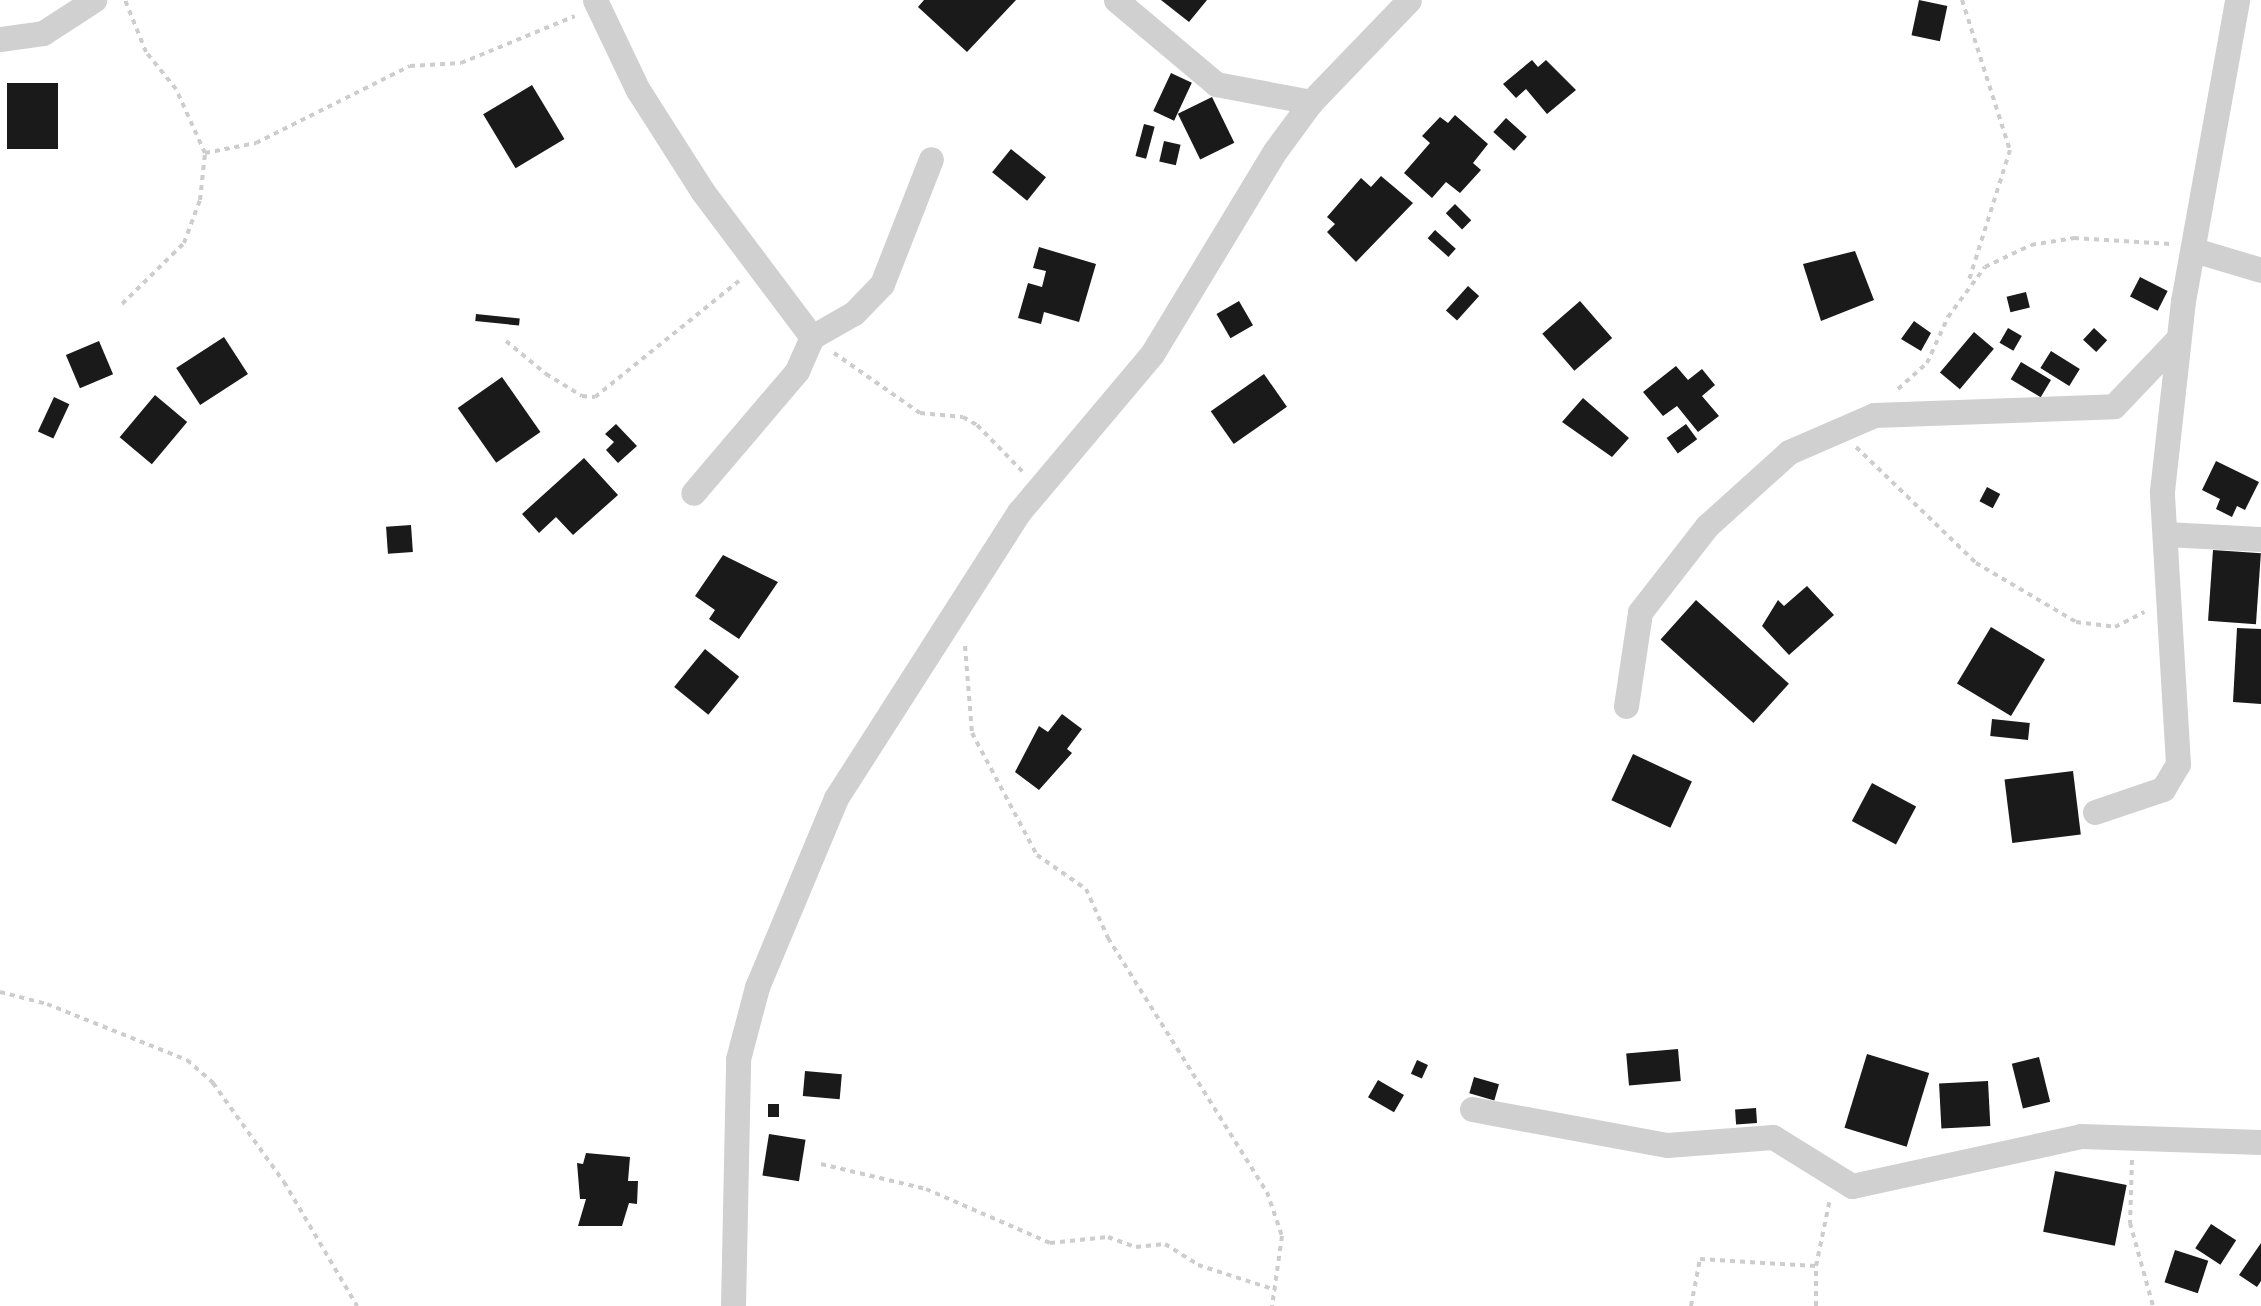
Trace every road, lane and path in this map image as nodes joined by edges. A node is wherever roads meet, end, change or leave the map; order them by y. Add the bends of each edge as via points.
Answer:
1 (94, 0) edge
2 (124, 0) edge
3 (1116, 0) edge
4 (1409, 0) edge
5 (1962, 0) edge
6 (2237, 0) edge
7 (598, 5) edge
8 (0, 40) edge
9 (1311, 102) junction
10 (205, 153) junction
11 (931, 159) dead end
12 (2194, 250) junction
13 (759, 267) junction
14 (2261, 270) edge
15 (1969, 283) junction
16 (122, 304) dead end
17 (812, 337) junction
18 (2177, 340) junction
19 (506, 341) dead end
20 (1874, 415) junction
21 (1838, 428) junction
22 (1040, 490) junction
23 (694, 493) dead end
24 (2166, 534) junction
25 (2261, 539) edge
26 (2171, 599) junction
27 (962, 602) junction
28 (1626, 706) dead end
29 (2095, 812) dead end
30 (0, 992) edge
31 (1472, 1110) dead end
32 (2134, 1135) junction
33 (2261, 1142) edge
34 (821, 1164) dead end
35 (1843, 1185) junction
36 (1816, 1266) junction
37 (1276, 1290) junction
38 (356, 1306) edge
39 (733, 1306) edge
40 (1272, 1306) edge
41 (1691, 1306) edge
42 (1816, 1306) edge
43 (2153, 1306) edge

1 - 8 street via 43,33
2 - 10 path
3 - 9 street via 1216,84
4 - 9 street
5 - 15 path via 2010,150
6 - 12 street via 2212,112
7 - 10 path via 461,63 410,66 265,140
7 - 13 street via 638,90
9 - 22 street via 1152,354
10 - 16 path via 200,200 184,243
11 - 17 street via 882,284 854,313
12 - 14 street
12 - 15 path via 2149,239 2074,238 1985,266
12 - 18 street
13 - 17 street
13 - 19 path via 595,396 582,396 546,374
15 - 20 path via 1927,364
17 - 22 path via 920,414 963,416 977,425
17 - 23 street via 798,370
18 - 20 street via 2114,406
18 - 24 street via 2162,491
20 - 21 street
21 - 26 path via 1976,562 2076,622 2115,626
21 - 28 street via 1764,470 1675,563 1636,624
22 - 27 street
24 - 25 street
24 - 26 street
26 - 29 street via 2179,739 2174,778
27 - 37 path via 972,733 1037,855 1086,889 1108,938 1267,1192 1282,1236
27 - 39 street via 836,798 757,986 738,1060
30 - 38 path via 187,1060 213,1083 284,1182
31 - 35 street via 1667,1145 1773,1137
32 - 33 street
32 - 35 street via 2081,1136 1886,1184
32 - 43 path via 2130,1223
34 - 37 path via 926,1188 1050,1243 1108,1237 1136,1247 1165,1244 1198,1265
35 - 36 path via 1829,1200
36 - 41 path via 1700,1259
36 - 42 path
37 - 40 path

